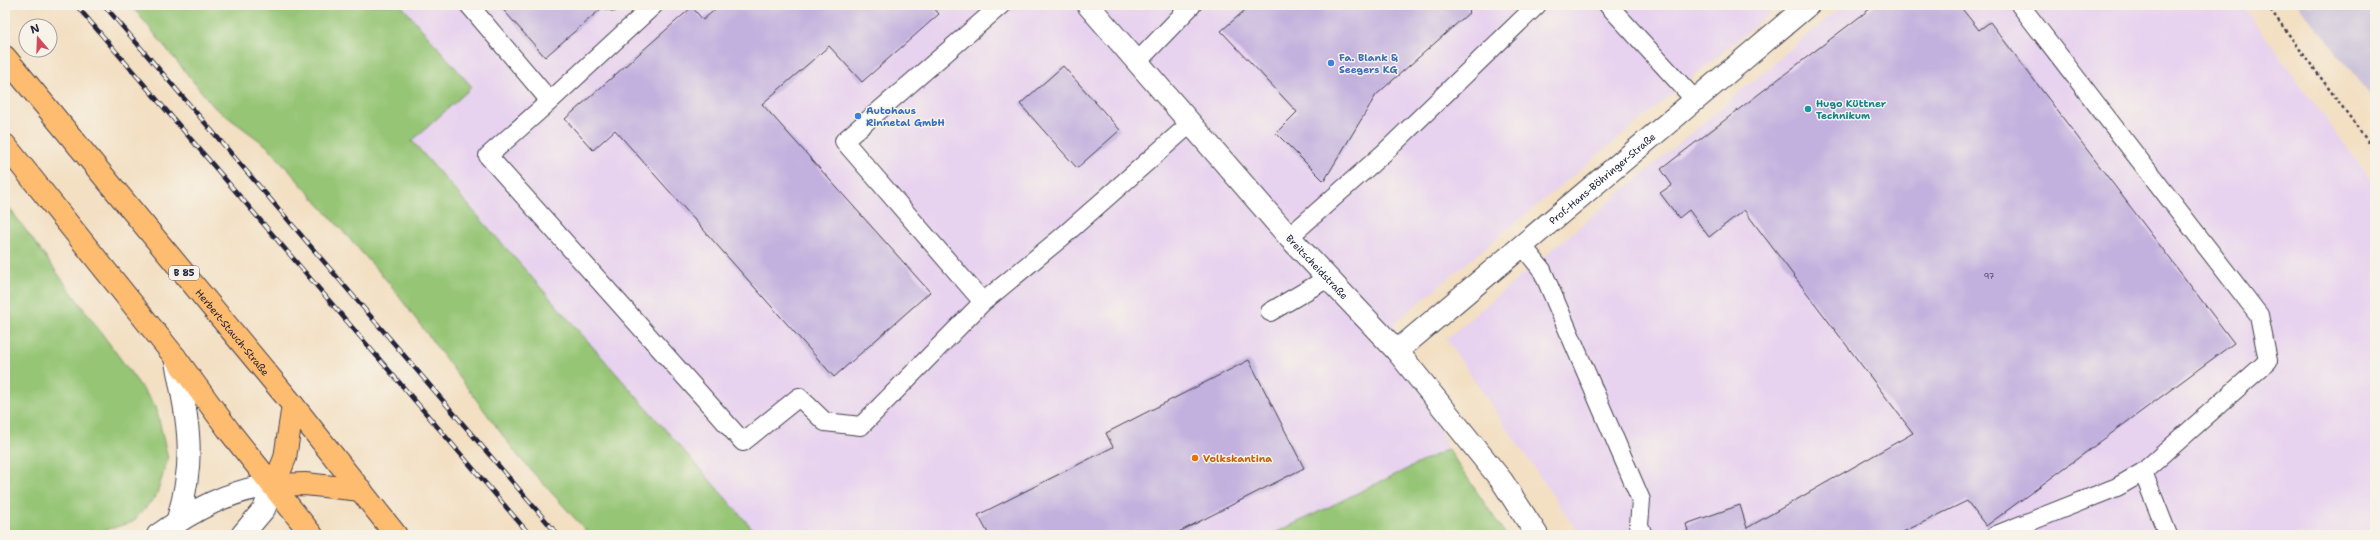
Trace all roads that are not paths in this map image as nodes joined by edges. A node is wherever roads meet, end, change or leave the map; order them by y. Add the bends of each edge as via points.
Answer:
1 (469, 5) edge
2 (654, 5) edge
3 (1001, 5) edge
4 (1088, 5) edge
5 (1192, 5) edge
6 (1537, 5) edge
7 (1608, 5) edge
8 (1808, 5) edge
9 (2020, 5) edge
10 (5, 57) edge
11 (1138, 61) junction
12 (1696, 100) junction
13 (550, 101) junction
14 (1191, 123) junction
15 (5, 145) edge
16 (1289, 237) junction
17 (1522, 245) junction
18 (1328, 278) junction
19 (983, 302) junction
20 (1270, 312) dead end
21 (1397, 352) junction
22 (175, 358) junction
23 (293, 405) junction
24 (2143, 472) junction
25 (274, 485) junction
26 (361, 490) junction
27 (177, 522) junction
28 (158, 535) edge
29 (242, 535) edge
30 (312, 535) edge
31 (396, 535) edge
32 (1537, 535) edge
33 (1643, 535) edge
34 (1996, 535) edge
35 (2168, 535) edge

1 - 13 lane
2 - 13 lane
3 - 19 lane via 844,141
4 - 11 street, Breitscheidstraße
5 - 11 lane
6 - 16 lane via 1385,152
7 - 12 lane
8 - 12 street, Prof.-Hans-Böhringer-Straße
9 - 24 lane via 2259,315 2268,360
10 - 23 main road, Herbert-Stauch-Straße / B 85
11 - 14 street, Breitscheidstraße
12 - 17 street, Prof.-Hans-Böhringer-Straße
13 - 19 lane via 488,156 743,442 799,397 824,422 861,426
14 - 16 street, Breitscheidstraße
14 - 19 lane via 1062,237
15 - 22 main road
16 - 18 street, Breitscheidstraße
17 - 21 street, Prof.-Hans-Böhringer-Straße
17 - 33 lane via 1542,270 1641,500 1639,525
18 - 20 lane
18 - 21 street, Breitscheidstraße
21 - 32 street, Breitscheidstraße via 1502,481
22 - 25 main road via 230,432
22 - 27 street via 187,417 189,441 189,472
23 - 25 main road via 285,458
23 - 26 main road, Herbert-Stauch-Straße / B 85
24 - 34 lane via 2117,488
24 - 35 lane
25 - 26 main road via 305,484
25 - 27 street via 250,488 227,495
25 - 29 street via 264,509
25 - 30 main road
26 - 31 main road, Herbert-Stauch-Straße / B 85
27 - 28 street

